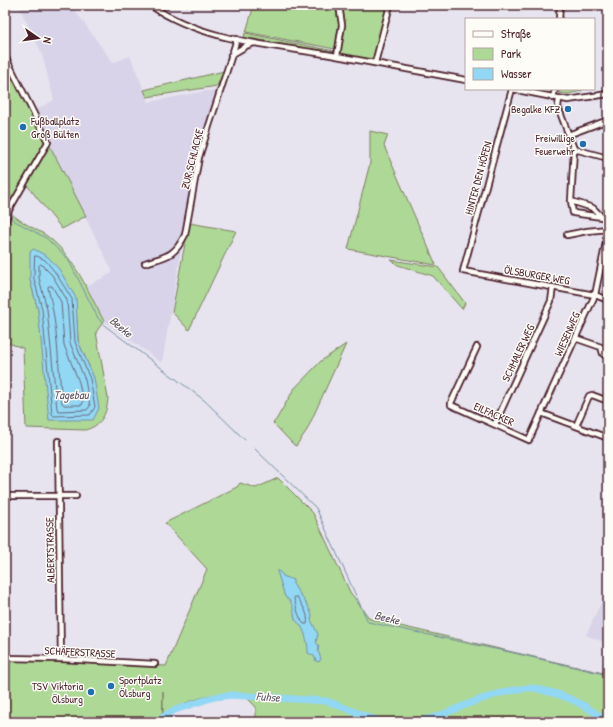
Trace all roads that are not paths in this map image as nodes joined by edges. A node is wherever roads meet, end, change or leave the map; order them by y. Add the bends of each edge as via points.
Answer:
1 (150, 5) edge
2 (339, 5) edge
3 (390, 5) edge
4 (560, 5) edge
5 (559, 18) edge
6 (237, 39) junction
7 (255, 43) junction
8 (231, 55) junction
9 (5, 56) edge
10 (337, 56) junction
11 (375, 63) junction
12 (465, 80) edge
13 (512, 90) edge
14 (517, 90) edge
15 (555, 90) edge
16 (608, 94) edge
17 (553, 98) junction
18 (559, 99) junction
19 (608, 120) edge
20 (568, 135) junction
21 (574, 149) junction
22 (608, 158) edge
23 (571, 201) junction
24 (602, 217) junction
25 (608, 220) edge
26 (5, 223) edge
27 (608, 229) edge
28 (608, 232) edge
29 (567, 235) dead end
30 (145, 263) dead end
31 (463, 271) joint
32 (554, 287) junction
33 (595, 295) junction
34 (608, 300) edge
35 (575, 338) junction
36 (477, 347) dead end
37 (608, 356) edge
38 (608, 401) edge
39 (541, 413) junction
40 (495, 424) junction
41 (576, 426) junction
42 (608, 438) edge
43 (529, 440) joint
44 (58, 441) dead end
45 (5, 496) edge
46 (59, 496) junction
47 (76, 496) dead end
48 (5, 658) edge
49 (61, 659) junction
50 (155, 664) dead end

1 - 6 street via 187,25
2 - 10 street via 342,26
3 - 11 street
4 - 5 street
6 - 7 street
6 - 8 street, ZUR SCHLACKE
7 - 8 street
7 - 10 street
8 - 30 street, ZUR SCHLACKE via 199,157 185,235 179,247 173,252
9 - 26 street via 48,142 9,210
10 - 11 street
11 - 12 street
13 - 31 street, HINTER DEN HÖFEN
14 - 17 street
15 - 17 street
16 - 18 street via 575,100
17 - 18 street
18 - 20 street via 558,107
19 - 20 street
20 - 21 street
21 - 22 street
21 - 23 street
23 - 24 street via 593,208
23 - 24 street via 573,214
24 - 25 street
27 - 29 street
28 - 33 street, WIESENWEG
31 - 32 street, ÖLSBURGER WEG
32 - 33 street, ÖLSBURGER WEG
32 - 40 street, SCHMALER WEG via 551,301
33 - 34 street, ÖLSBURGER WEG
33 - 35 street, WIESENWEG
35 - 37 street via 601,347 603,354
35 - 39 street, WIESENWEG
36 - 40 street, EILFACKER via 451,405
38 - 41 street via 589,396
39 - 41 street
39 - 43 street, WIESENWEG
40 - 43 street, EILFACKER
41 - 42 street
44 - 46 street, ALBERTSTRASSE
45 - 46 street
46 - 47 street
46 - 49 street, ALBERTSTRASSE
48 - 49 street, SCHÄFERSTRASSE
49 - 50 street, SCHÄFERSTRASSE

